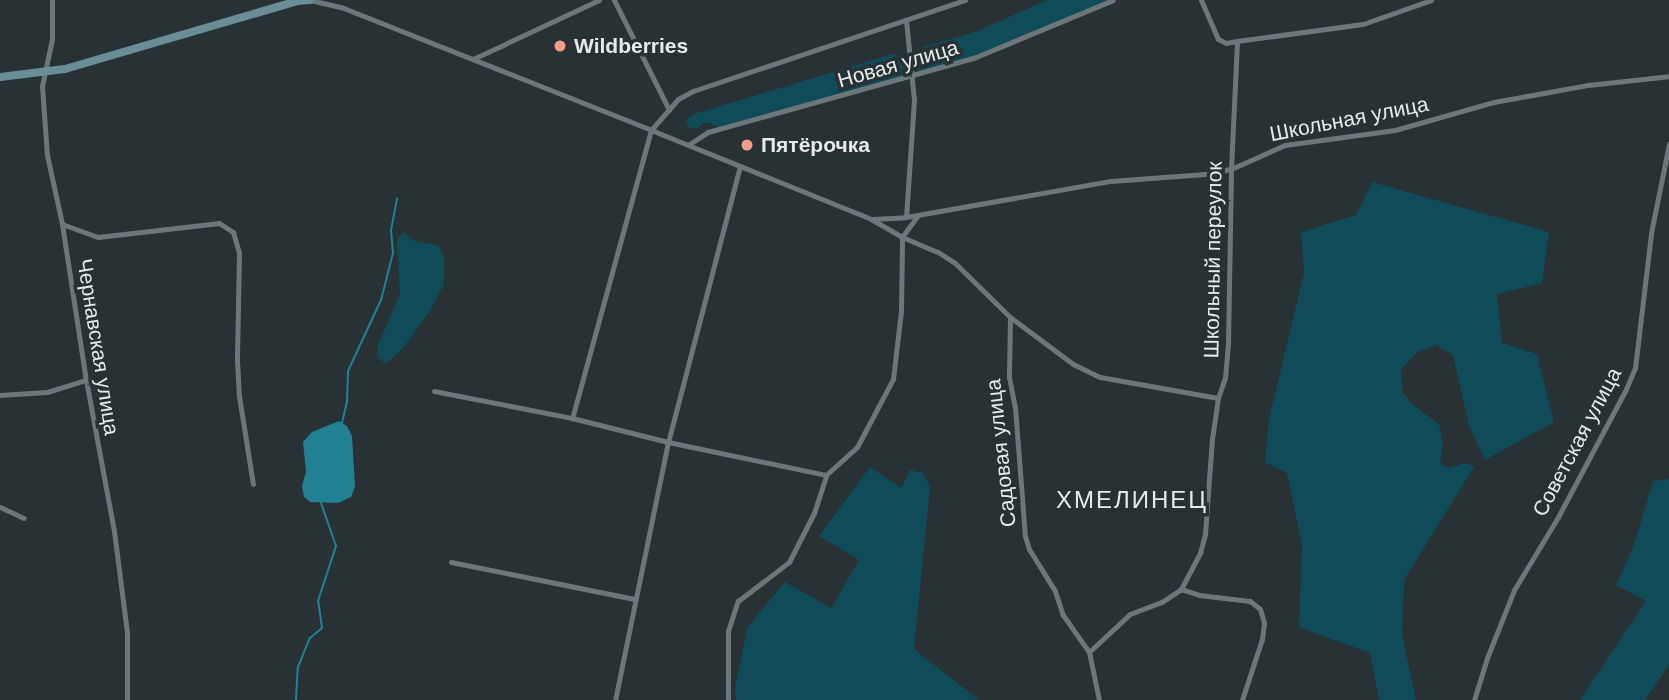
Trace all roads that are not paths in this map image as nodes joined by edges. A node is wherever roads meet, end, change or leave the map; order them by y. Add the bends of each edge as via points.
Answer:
1 (52, 0) edge
2 (301, 0) edge
3 (310, 0) edge
4 (599, 0) edge
5 (614, 0) edge
6 (965, 0) edge
7 (1113, 0) edge
8 (1201, 0) edge
9 (1430, 0) edge
10 (905, 20) junction
11 (1237, 41) junction
12 (474, 59) junction
13 (45, 70) junction
14 (1669, 76) edge
15 (0, 77) edge
16 (913, 77) junction
17 (669, 110) junction
18 (651, 130) junction
19 (1669, 144) edge
20 (688, 145) junction
21 (740, 166) junction
22 (1231, 169) junction
23 (918, 215) junction
24 (906, 217) junction
25 (871, 219) junction
26 (62, 224) junction
27 (902, 237) junction
28 (1010, 317) junction
29 (86, 380) junction
30 (434, 391) dead end
31 (0, 395) edge
32 (1217, 398) junction
33 (572, 418) junction
34 (668, 442) junction
35 (826, 475) junction
36 (253, 484) dead end
37 (0, 507) edge
38 (24, 518) dead end
39 (451, 562) dead end
40 (1181, 589) junction
41 (634, 599) junction
42 (1089, 652) junction
43 (127, 700) edge
44 (615, 700) edge
45 (729, 700) edge
46 (1099, 700) edge
47 (1242, 700) edge
48 (1474, 700) edge

1 - 13 street, Чернавская улица via 52,38
2 - 3 street
2 - 13 street via 65,69
3 - 12 street via 341,7
4 - 12 street
5 - 17 street
6 - 10 street
7 - 16 street, Новая улица via 976,57
8 - 11 street via 1218,39
9 - 11 street via 1363,24
10 - 16 street
10 - 17 street via 693,92
11 - 22 street, Школьный переулок
12 - 18 street
13 - 15 street
13 - 26 street, Чернавская улица via 47,155
14 - 22 street, Школьная улица via 1588,85 1494,102 1395,130 1285,145
16 - 20 street, Новая улица via 708,132
16 - 24 street
17 - 18 street
18 - 20 street
18 - 33 street
19 - 48 street, Советская улица via 1649,244 1635,368 1558,517 1514,590
20 - 21 street
21 - 25 street
21 - 34 street
22 - 23 street, Школьная улица via 1111,181
22 - 32 street, Школьный переулок via 1228,344 1225,378
23 - 24 street, Школьная улица
23 - 27 street
24 - 25 street, Школьная улица
25 - 27 street
26 - 29 street, Чернавская улица
26 - 36 street via 98,237 219,223 233,232 239,253 239,396
27 - 28 street via 955,263
27 - 35 street via 901,311 893,379 857,447
28 - 32 street via 1052,351 1100,377
28 - 42 street, Садовая улица via 1009,377 1017,420 1025,536 1063,615
29 - 31 street via 47,392
29 - 43 street, Чернавская улица via 119,569 127,633
30 - 33 street
32 - 40 street, Школьный переулок via 1205,534
33 - 34 street
34 - 35 street
34 - 41 street
35 - 45 street via 814,513 789,562 738,601 728,631
37 - 38 street
39 - 41 street
40 - 42 street via 1130,614
40 - 47 street via 1251,601 1260,609 1262,639
41 - 44 street
42 - 46 street

